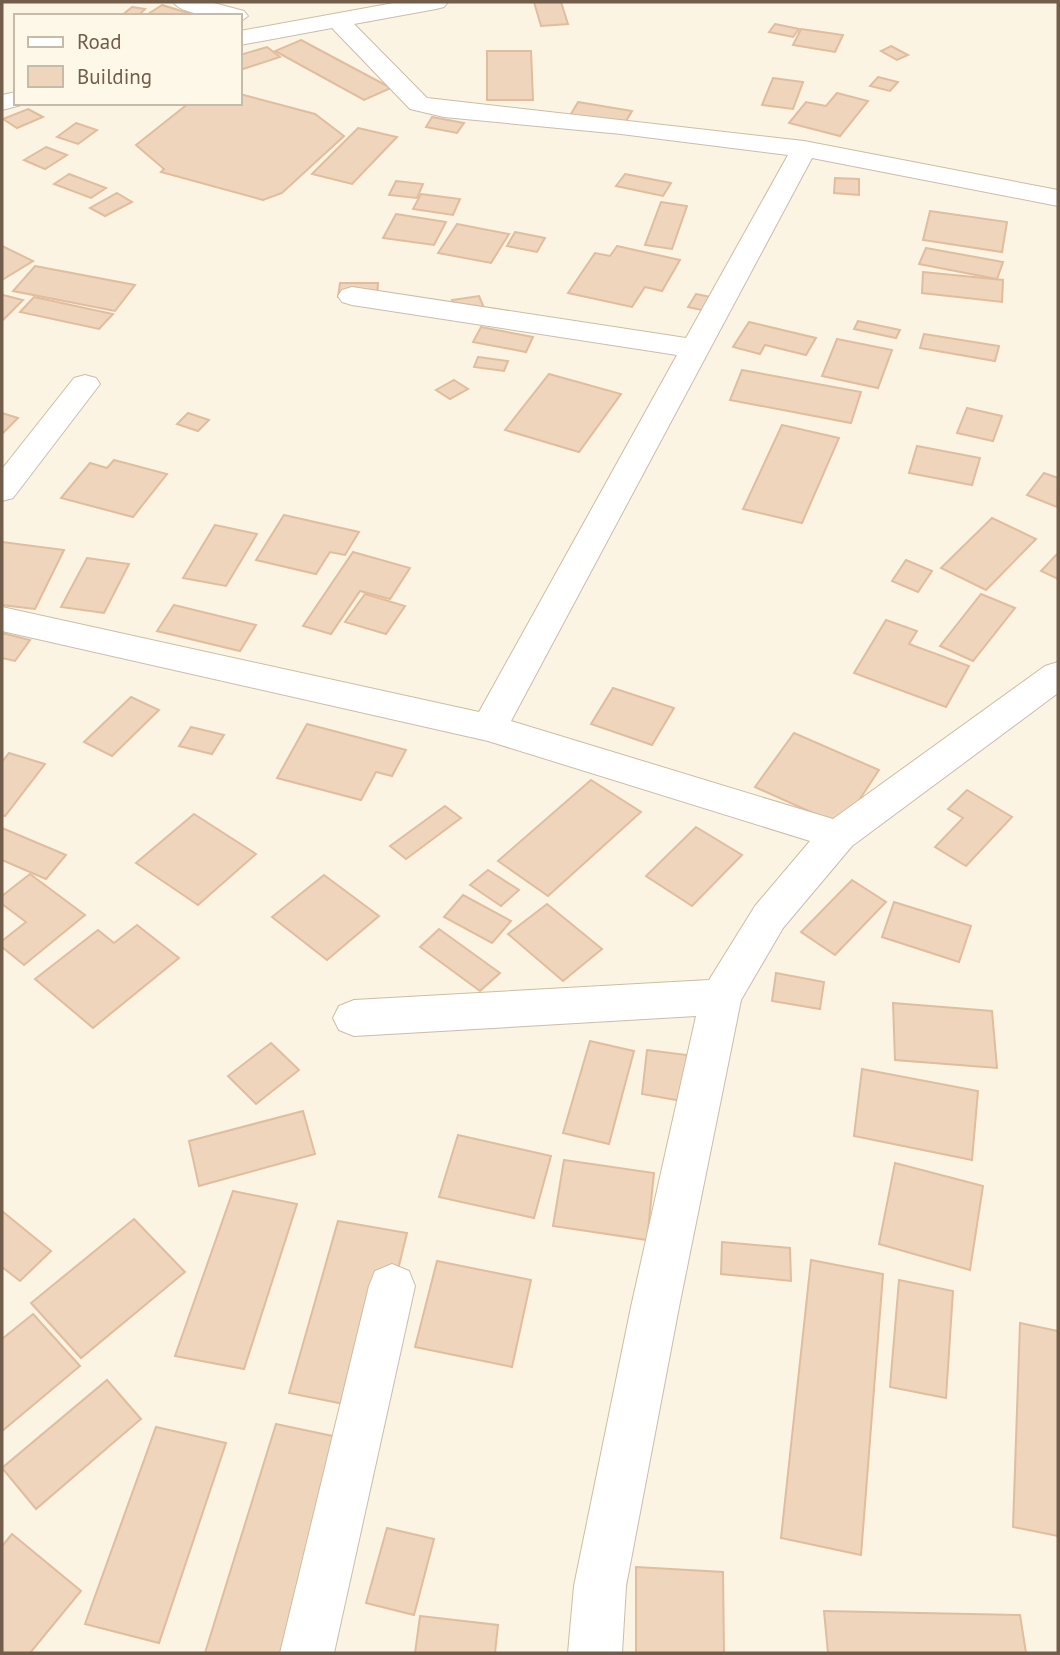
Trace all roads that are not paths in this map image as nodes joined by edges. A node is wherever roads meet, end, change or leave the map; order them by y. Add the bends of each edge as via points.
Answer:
1 (185, 2) edge
2 (436, 2) edge
3 (230, 14) edge
4 (242, 18) edge
5 (337, 20) junction
6 (275, 30) junction
7 (242, 38) edge
8 (804, 149) junction
9 (1058, 198) edge
10 (352, 296) dead end
11 (697, 349) junction
12 (85, 384) dead end
13 (2, 491) edge
14 (2, 619) edge
15 (1058, 675) edge
16 (489, 728) junction
17 (838, 835) junction
18 (722, 998) junction
19 (354, 1018) dead end
20 (392, 1286) dead end
21 (307, 1653) edge
22 (596, 1653) edge

1 - 3 street
2 - 5 street
4 - 6 street
5 - 6 street
5 - 8 street via 419,104
6 - 7 street
8 - 9 street
8 - 11 street
10 - 11 street
11 - 16 street
12 - 13 street
14 - 16 street
15 - 17 street
16 - 17 street
17 - 18 street via 769,917
18 - 19 street
18 - 22 street via 600,1586
20 - 21 street

